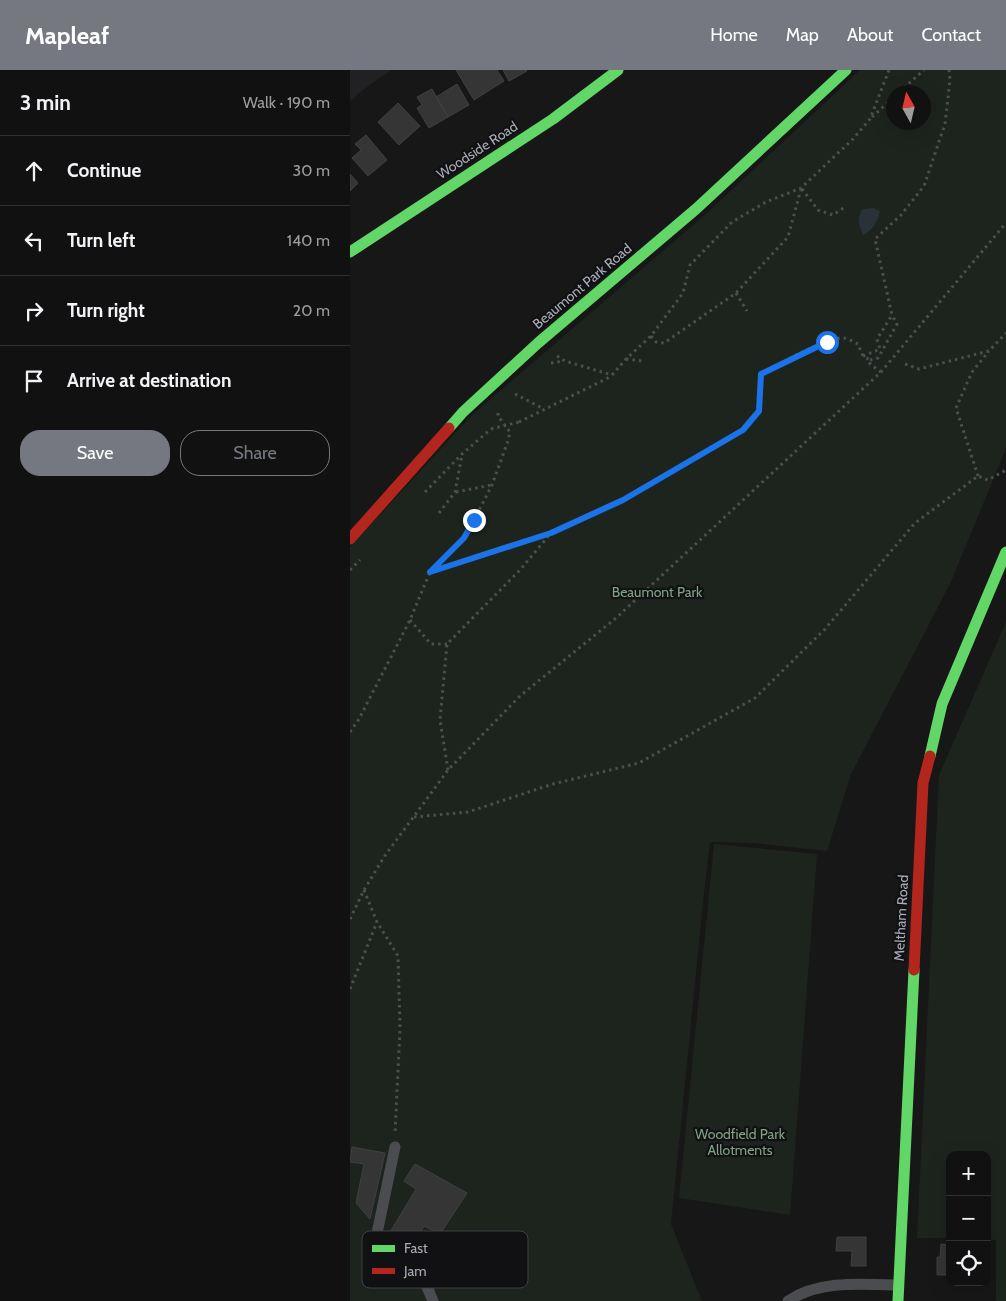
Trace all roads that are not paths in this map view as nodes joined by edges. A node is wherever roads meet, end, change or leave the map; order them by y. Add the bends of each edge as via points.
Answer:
1 (618, 70) edge
2 (846, 70) edge
3 (350, 252) edge
4 (350, 539) edge
5 (1006, 552) edge
6 (395, 1147) road end
7 (377, 1231) edge
8 (897, 1285) junction
9 (427, 1288) edge
10 (433, 1301) edge
11 (788, 1301) edge
12 (898, 1301) edge

1 - 3 street, Woodside Road via 553,119
2 - 4 street, Beaumont Park Road via 696,209 538,343 463,412
5 - 8 street, Meltham Road via 942,704 923,783
6 - 7 lane
8 - 11 lane via 817,1288
8 - 12 street, Meltham Road
9 - 10 lane

